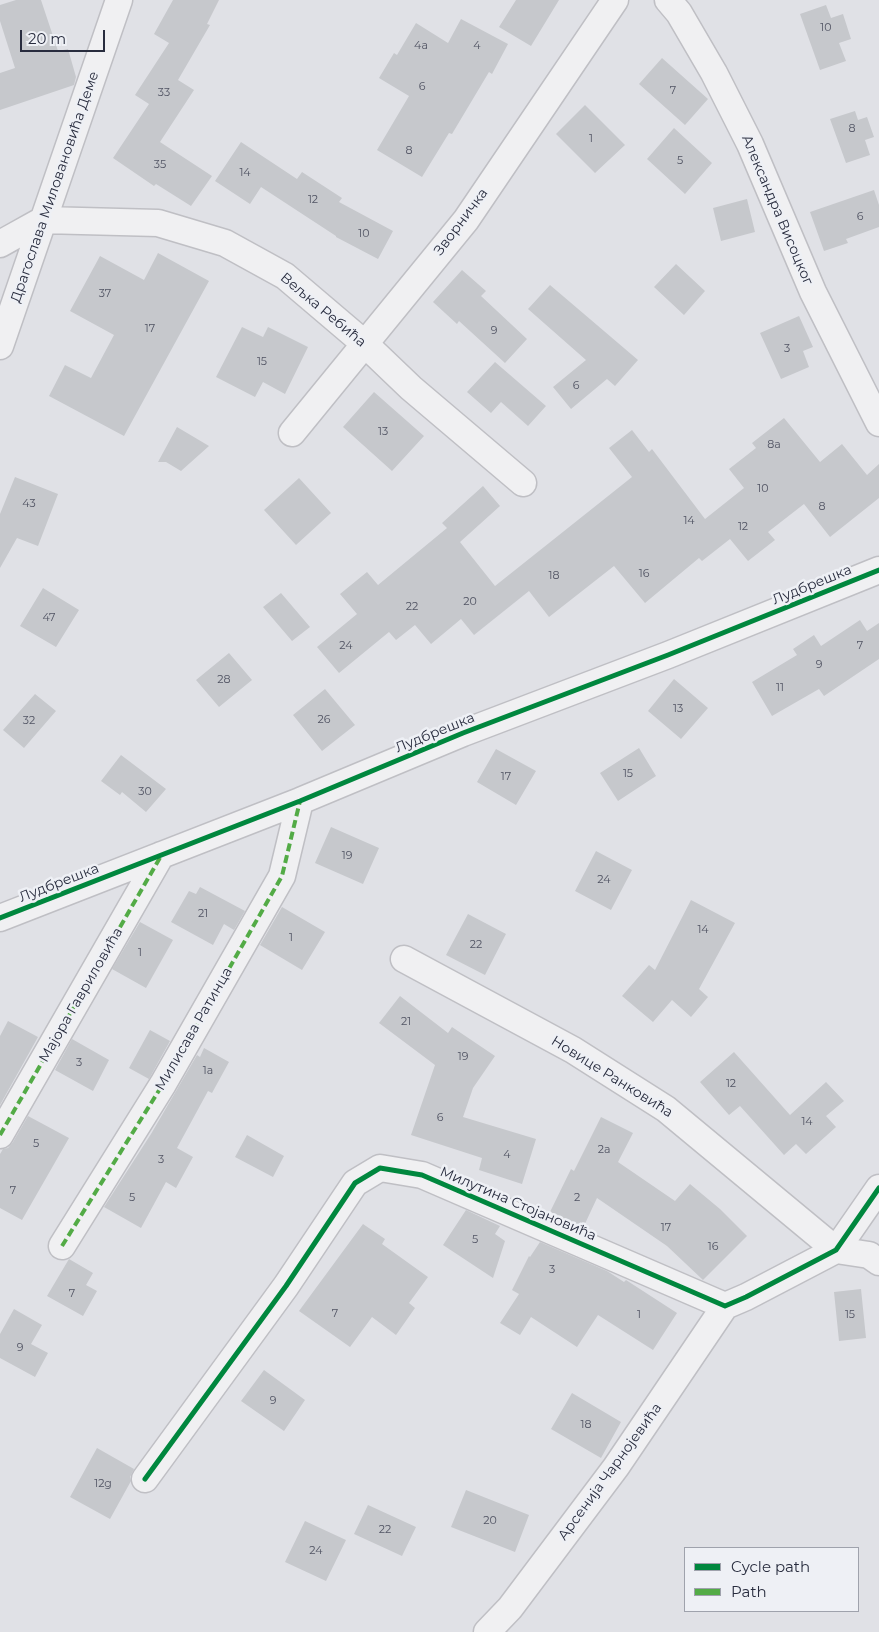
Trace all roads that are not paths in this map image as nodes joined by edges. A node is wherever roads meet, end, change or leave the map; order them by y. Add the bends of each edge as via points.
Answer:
1 (119, 0) edge
2 (615, 0) edge
3 (668, 0) edge
4 (43, 220) junction
5 (0, 244) edge
6 (365, 344) junction
7 (0, 346) edge
8 (879, 424) edge
9 (292, 432) dead end
10 (523, 483) dead end
11 (879, 570) edge
12 (300, 802) junction
13 (161, 855) junction
14 (0, 918) edge
15 (404, 959) dead end
16 (0, 1135) edge
17 (879, 1188) edge
18 (62, 1246) dead end
19 (836, 1250) junction
20 (879, 1262) edge
21 (725, 1306) junction
22 (144, 1479) dead end
23 (488, 1632) edge

1 - 4 street, Драгослава Миловановића Деме
2 - 6 street, Зворничка via 466,220
3 - 8 street, Александра Висоцког via 714,73 750,144 813,292
4 - 5 street
4 - 6 street, Вељка Ребића via 158,223 225,243 285,276
4 - 7 street, Драгослава Миловановића Деме
6 - 9 street, Зворничка
6 - 10 street, Вељка Ребића via 411,388
11 - 12 street, Лудбрешка via 463,733
12 - 13 street, Лудбрешка
12 - 18 street, Милисава Ратинца via 282,876 163,1084
13 - 14 street, Лудбрешка
13 - 16 street, Мајора Гавриловића
15 - 19 street, Новице Ранковића via 573,1050 666,1109
17 - 19 street
19 - 20 street via 869,1255
19 - 21 street
21 - 22 street, Милутина Стојановића via 422,1175 380,1168 355,1183 286,1286
21 - 23 street, Арсенија Чарнојевића via 616,1467 510,1608

